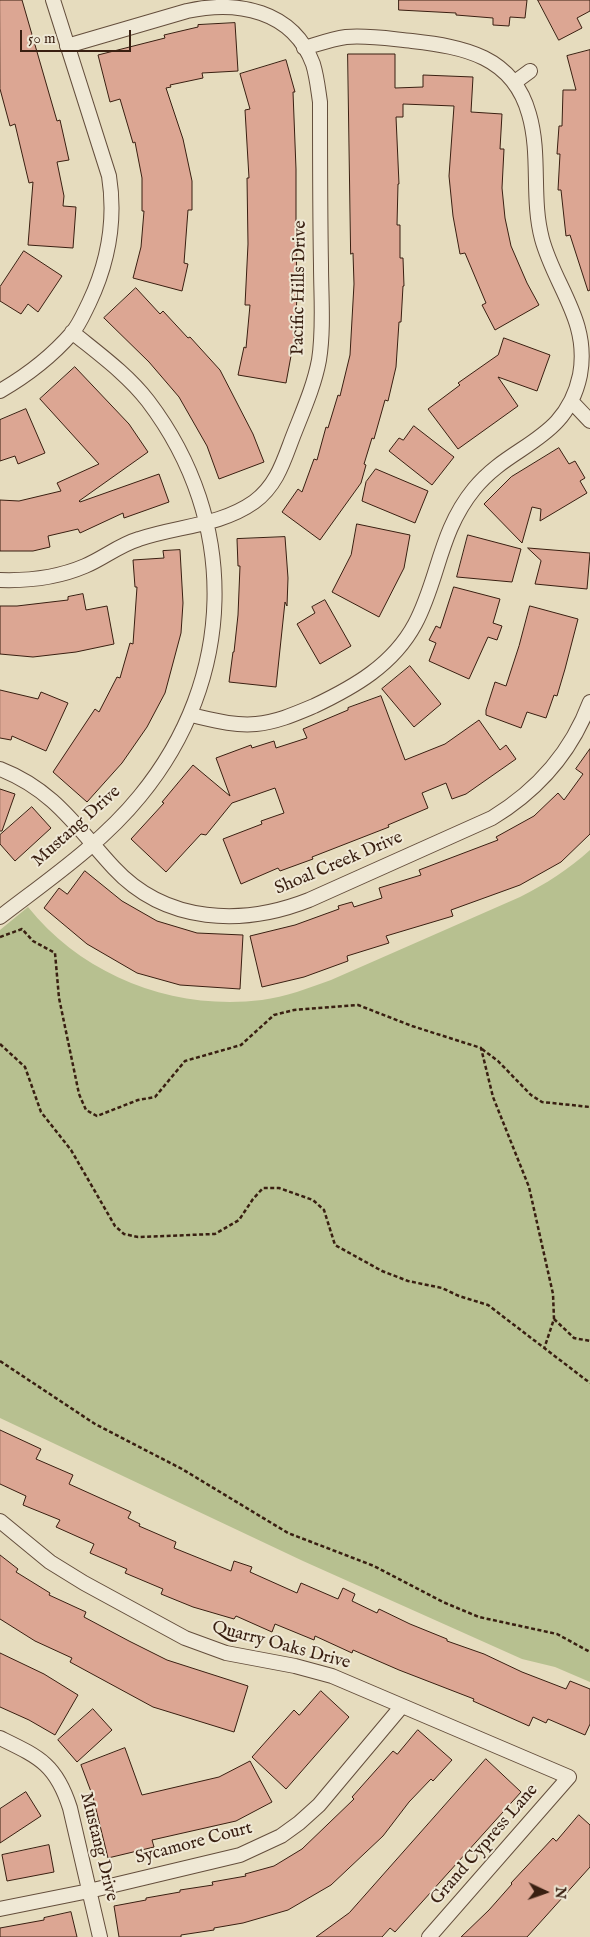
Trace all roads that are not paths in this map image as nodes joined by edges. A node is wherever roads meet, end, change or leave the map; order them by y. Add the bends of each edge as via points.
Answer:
1 (53, 0) edge
2 (67, 46) junction
3 (304, 48) junction
4 (530, 70) dead end
5 (515, 82) junction
6 (72, 332) junction
7 (0, 391) edge
8 (571, 401) junction
9 (590, 420) edge
10 (207, 523) junction
11 (0, 580) edge
12 (590, 702) edge
13 (191, 715) junction
14 (0, 769) edge
15 (93, 844) junction
16 (0, 918) edge
17 (0, 1521) edge
18 (402, 1706) junction
19 (0, 1738) edge
20 (568, 1777) joint
21 (89, 1891) junction
22 (0, 1910) edge
23 (100, 1937) edge
24 (429, 1937) edge

1 - 2 street
2 - 3 street, Pacific Hills Drive via 205,7 221,6 243,8 273,18 285,26
2 - 6 street via 109,176 112,196 112,218 103,269 83,316
3 - 5 street via 360,36 451,46 484,56
3 - 10 street, Pacific Hills Drive via 312,63 320,102 319,361 275,481 252,503
4 - 5 street
5 - 8 street via 529,113 534,135 536,201 542,240 577,319 580,373
6 - 7 street via 36,366
6 - 10 street, Mustang Drive via 129,380 164,425 191,477
8 - 9 street
8 - 13 street via 549,431 512,454 464,501 453,518 415,624 376,671 340,694 275,721 224,723
10 - 11 street, Pacific Hills Drive via 137,540 61,575
10 - 13 street, Mustang Drive via 212,545 214,621 201,688
12 - 15 street, Shoal Creek Drive via 578,732 555,766 512,806 492,818 289,908 236,917 191,912 170,905 130,883
13 - 15 street, Mustang Drive via 163,766 140,797
14 - 15 street, Shoal Creek Drive via 22,778 51,798
15 - 16 street, Mustang Drive
17 - 18 street, Quarry Oaks Drive via 50,1562 185,1638 226,1653 332,1676
18 - 20 street, Quarry Oaks Drive
18 - 21 street, Sycamore Court via 319,1805 281,1836 240,1855
19 - 21 street, Mustang Drive via 44,1762 64,1790
20 - 24 street, Grand Cypress Lane
21 - 22 street, Sycamore Court
21 - 23 street, Mustang Drive

